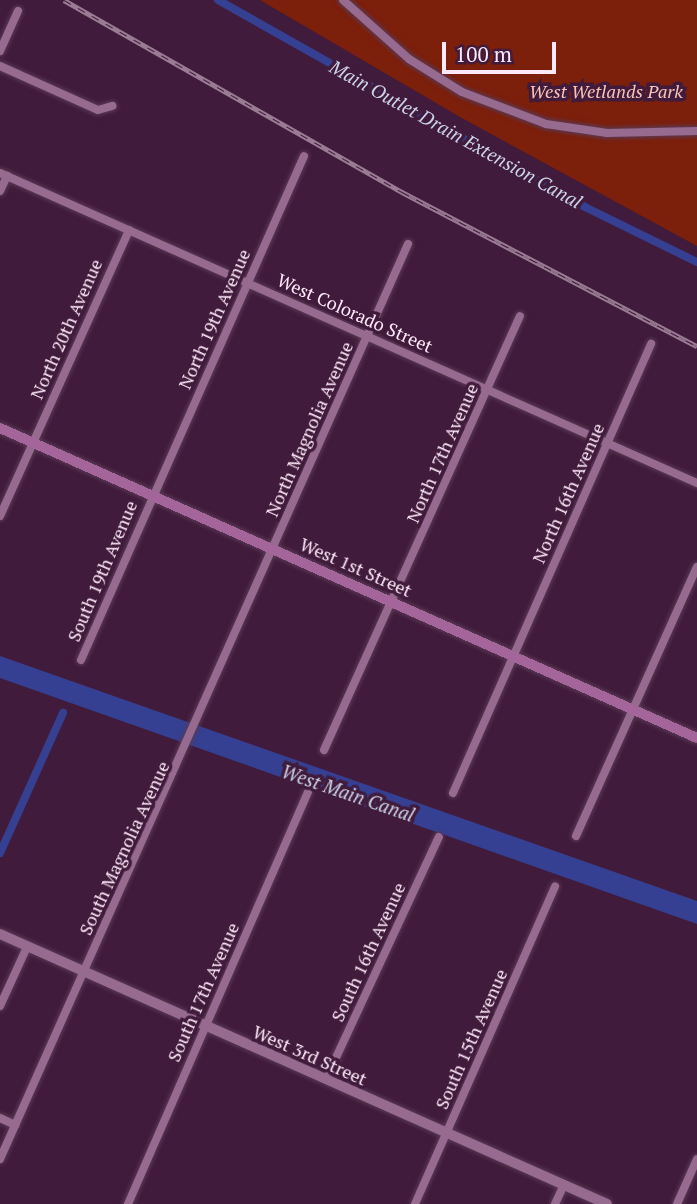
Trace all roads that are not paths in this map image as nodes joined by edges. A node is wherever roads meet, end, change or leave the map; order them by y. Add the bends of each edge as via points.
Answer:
1 (343, 0) edge
2 (18, 11) dead end
3 (0, 51) edge
4 (0, 66) edge
5 (112, 106) dead end
6 (697, 131) edge
7 (304, 156) dead end
8 (3, 174) edge
9 (0, 191) edge
10 (129, 230) junction
11 (408, 244) dead end
12 (248, 283) junction
13 (520, 316) dead end
14 (367, 336) junction
15 (651, 344) dead end
16 (487, 390) junction
17 (0, 428) edge
18 (32, 442) junction
19 (608, 443) junction
20 (697, 483) edge
21 (152, 495) junction
22 (0, 516) edge
23 (274, 549) junction
24 (697, 567) edge
25 (393, 602) junction
26 (512, 655) junction
27 (81, 660) dead end
28 (633, 709) junction
29 (697, 738) edge
30 (324, 750) dead end
31 (308, 792) dead end
32 (453, 793) dead end
33 (576, 836) dead end
34 (439, 837) dead end
35 (555, 887) dead end
36 (0, 934) edge
37 (27, 947) junction
38 (85, 972) junction
39 (0, 1006) edge
40 (205, 1026) junction
41 (326, 1079) junction
42 (0, 1118) edge
43 (15, 1125) junction
44 (446, 1133) junction
45 (0, 1159) edge
46 (697, 1159) edge
47 (564, 1185) junction
48 (128, 1204) edge
49 (415, 1204) edge
50 (555, 1204) edge
51 (607, 1204) edge
52 (677, 1204) edge

1 - 6 street via 409,59 461,92 545,124 607,133
2 - 3 street
4 - 5 street via 98,110
7 - 12 street, North 19th Avenue
8 - 9 street
8 - 10 street, West Colorado Street
10 - 12 street, West Colorado Street
10 - 18 street, North 20th Avenue
11 - 14 street, North Magnolia Avenue
12 - 14 street, West Colorado Street
12 - 21 street, North 19th Avenue
13 - 16 street, North 17th Avenue
14 - 16 street, West Colorado Street
14 - 23 street, North Magnolia Avenue
15 - 19 street, North 16th Avenue
16 - 19 street, West Colorado Street
16 - 25 street, North 17th Avenue
17 - 18 main road, West 1st Street
18 - 21 main road, West 1st Street
18 - 22 street, North 20th Avenue
19 - 20 street, West Colorado Street
19 - 26 street, North 16th Avenue
21 - 23 main road, West 1st Street
21 - 27 street, South 19th Avenue
23 - 25 main road, West 1st Street
23 - 38 street, South Magnolia Avenue
24 - 28 street
25 - 26 main road, West 1st Street
25 - 30 street
26 - 28 main road, West 1st Street
26 - 32 street
28 - 29 main road, West 1st Street
28 - 33 street
31 - 40 street, South 17th Avenue
34 - 41 street, South 16th Avenue
35 - 44 street, South 15th Avenue
36 - 37 street, West 3rd Street
37 - 38 street, West 3rd Street
37 - 39 street
38 - 40 street, West 3rd Street
38 - 43 street, South Magnolia Avenue
40 - 41 street, West 3rd Street
40 - 48 street, South 17th Avenue
41 - 44 street, West 3rd Street
42 - 43 street
43 - 45 street, South Magnolia Avenue
44 - 47 street, West 3rd Street
44 - 49 street, South 15th Avenue
46 - 52 street
47 - 50 street
47 - 51 street, West 3rd Street

